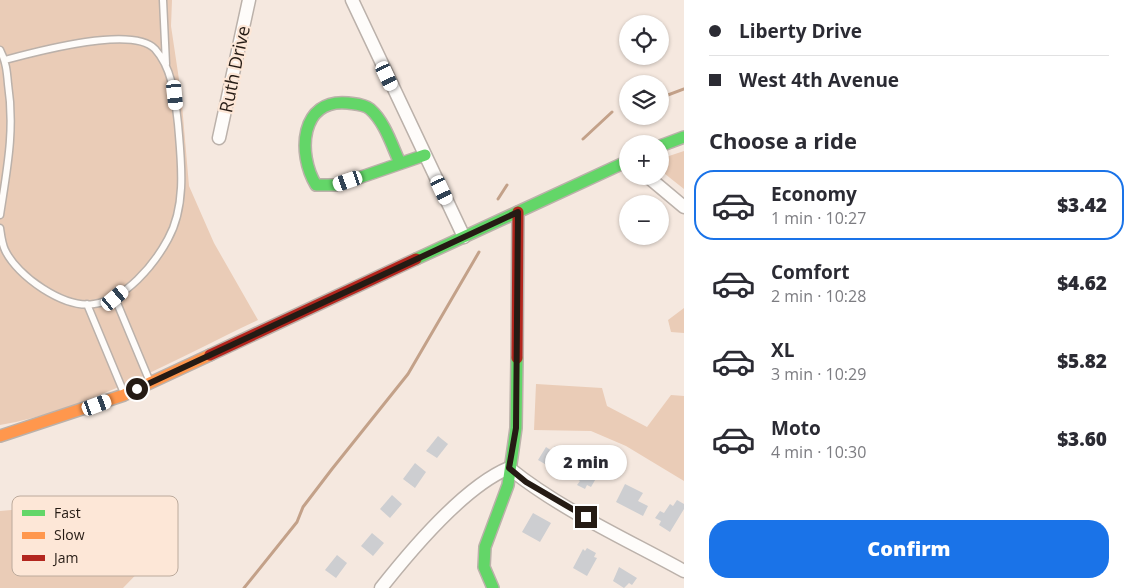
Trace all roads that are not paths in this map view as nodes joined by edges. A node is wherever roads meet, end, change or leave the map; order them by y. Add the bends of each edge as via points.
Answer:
1 (163, 0) edge
2 (249, 0) edge
3 (352, 0) edge
4 (0, 50) edge
5 (5, 60) junction
6 (166, 66) junction
7 (684, 137) edge
8 (218, 138) dead end
9 (669, 143) edge
10 (425, 155) junction
11 (400, 163) junction
12 (619, 165) edge
13 (658, 185) edge
14 (684, 207) edge
15 (518, 212) junction
16 (0, 215) edge
17 (0, 228) edge
18 (464, 237) junction
19 (115, 298) junction
20 (87, 304) junction
21 (150, 383) junction
22 (124, 395) junction
23 (0, 436) edge
24 (509, 468) junction
25 (684, 571) edge
26 (381, 588) edge
27 (493, 588) edge

1 - 6 lane
2 - 8 street, Ruth Drive
3 - 10 street
4 - 5 lane
5 - 6 lane via 56,47 137,39 154,48
5 - 16 lane via 12,144
6 - 19 lane via 175,95 179,133 181,173 178,209 169,238 154,260
7 - 9 main road
10 - 11 main road
10 - 18 street
11 - 11 main road via 372,110 363,105 344,102 328,105 316,110 309,120 306,148 310,179 316,185 338,185
12 - 15 main road
13 - 14 street
15 - 18 main road
15 - 24 main road via 516,428
17 - 20 lane via 4,249 18,270 42,289 64,300
18 - 21 main road
19 - 20 lane
19 - 21 lane
20 - 22 lane
21 - 22 main road
22 - 23 main road
24 - 25 street via 571,509
24 - 26 street via 496,473 452,509 409,553
24 - 27 main road via 508,485 485,547 484,567

